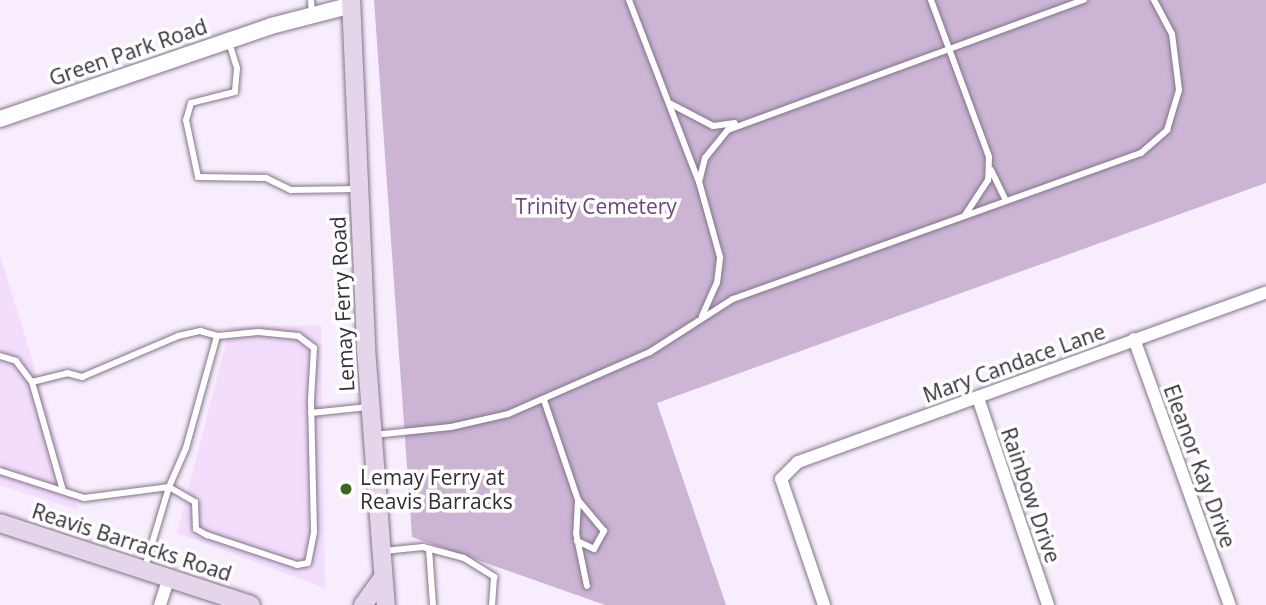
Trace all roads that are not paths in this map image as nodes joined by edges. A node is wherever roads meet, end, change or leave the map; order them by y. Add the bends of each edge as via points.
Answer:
1 (629, 0) edge
2 (931, 0) edge
3 (1084, 0) edge
4 (1154, 0) edge
5 (354, 2) edge
6 (311, 7) edge
7 (229, 41) junction
8 (947, 49) junction
9 (670, 103) junction
10 (0, 119) edge
11 (747, 120) junction
12 (990, 168) junction
13 (699, 182) junction
14 (359, 188) junction
15 (1006, 201) junction
16 (964, 216) junction
17 (1266, 293) edge
18 (701, 318) junction
19 (217, 336) junction
20 (1134, 339) junction
21 (0, 356) edge
22 (32, 382) junction
23 (978, 398) junction
24 (544, 400) junction
25 (369, 407) junction
26 (311, 413) junction
27 (372, 436) junction
28 (0, 471) edge
29 (169, 486) junction
30 (63, 491) junction
31 (578, 500) junction
32 (0, 523) edge
33 (577, 541) junction
34 (429, 549) junction
35 (381, 551) junction
36 (144, 570) junction
37 (169, 577) junction
38 (383, 578) junction
39 (587, 586) dead end
40 (160, 605) edge
41 (250, 605) edge
42 (363, 605) edge
43 (386, 605) edge
44 (433, 605) edge
45 (492, 605) edge
46 (824, 605) edge
47 (1048, 605) edge
48 (1230, 605) edge

1 - 9 lane
2 - 8 lane
3 - 8 lane
4 - 15 lane via 1165,15 1179,64 1179,90 1167,130 1141,153
5 - 6 street, Green Park Road
5 - 14 main road, Lemay Ferry Road
6 - 7 street, Green Park Road
7 - 10 street, Green Park Road
7 - 14 lane via 237,68 235,92 191,103 186,120 198,177 266,178 291,190
8 - 11 lane
8 - 12 lane
9 - 11 lane via 713,127
9 - 13 lane
11 - 13 lane via 714,142
12 - 15 lane
12 - 16 lane via 983,190
13 - 18 lane via 720,257 717,284
14 - 25 main road, Lemay Ferry Road
15 - 16 lane
16 - 18 lane via 733,299
17 - 20 street, Mary Candace Lane
18 - 24 lane via 650,352
19 - 22 lane via 200,331 178,336 82,377 67,373
19 - 26 lane via 258,332 298,336 314,348
19 - 29 lane via 186,448
20 - 23 street, Mary Candace Lane
20 - 48 street, Eleanor Kay Drive
21 - 22 lane via 16,361
22 - 30 lane
23 - 46 street, Mary Candace Lane via 798,462 781,479
23 - 47 street, Rainbow Drive
24 - 27 lane via 451,428
24 - 31 lane
25 - 26 lane
25 - 27 main road, Lemay Ferry Road
26 - 29 lane via 314,532 308,563 297,565 207,535 197,528 195,502
27 - 35 main road, Lemay Ferry Road
28 - 30 lane
29 - 30 lane via 84,498
29 - 36 lane
31 - 33 lane
31 - 33 lane via 604,531 594,549
32 - 36 main road, Reavis Barracks Road
33 - 39 lane
34 - 35 lane
34 - 44 lane
34 - 45 lane via 486,569 494,577
35 - 38 main road, Lemay Ferry Road
36 - 37 main road, Reavis Barracks Road
37 - 40 street
37 - 41 main road, Reavis Barracks Road
38 - 42 main road
38 - 43 main road, Lemay Ferry Road

